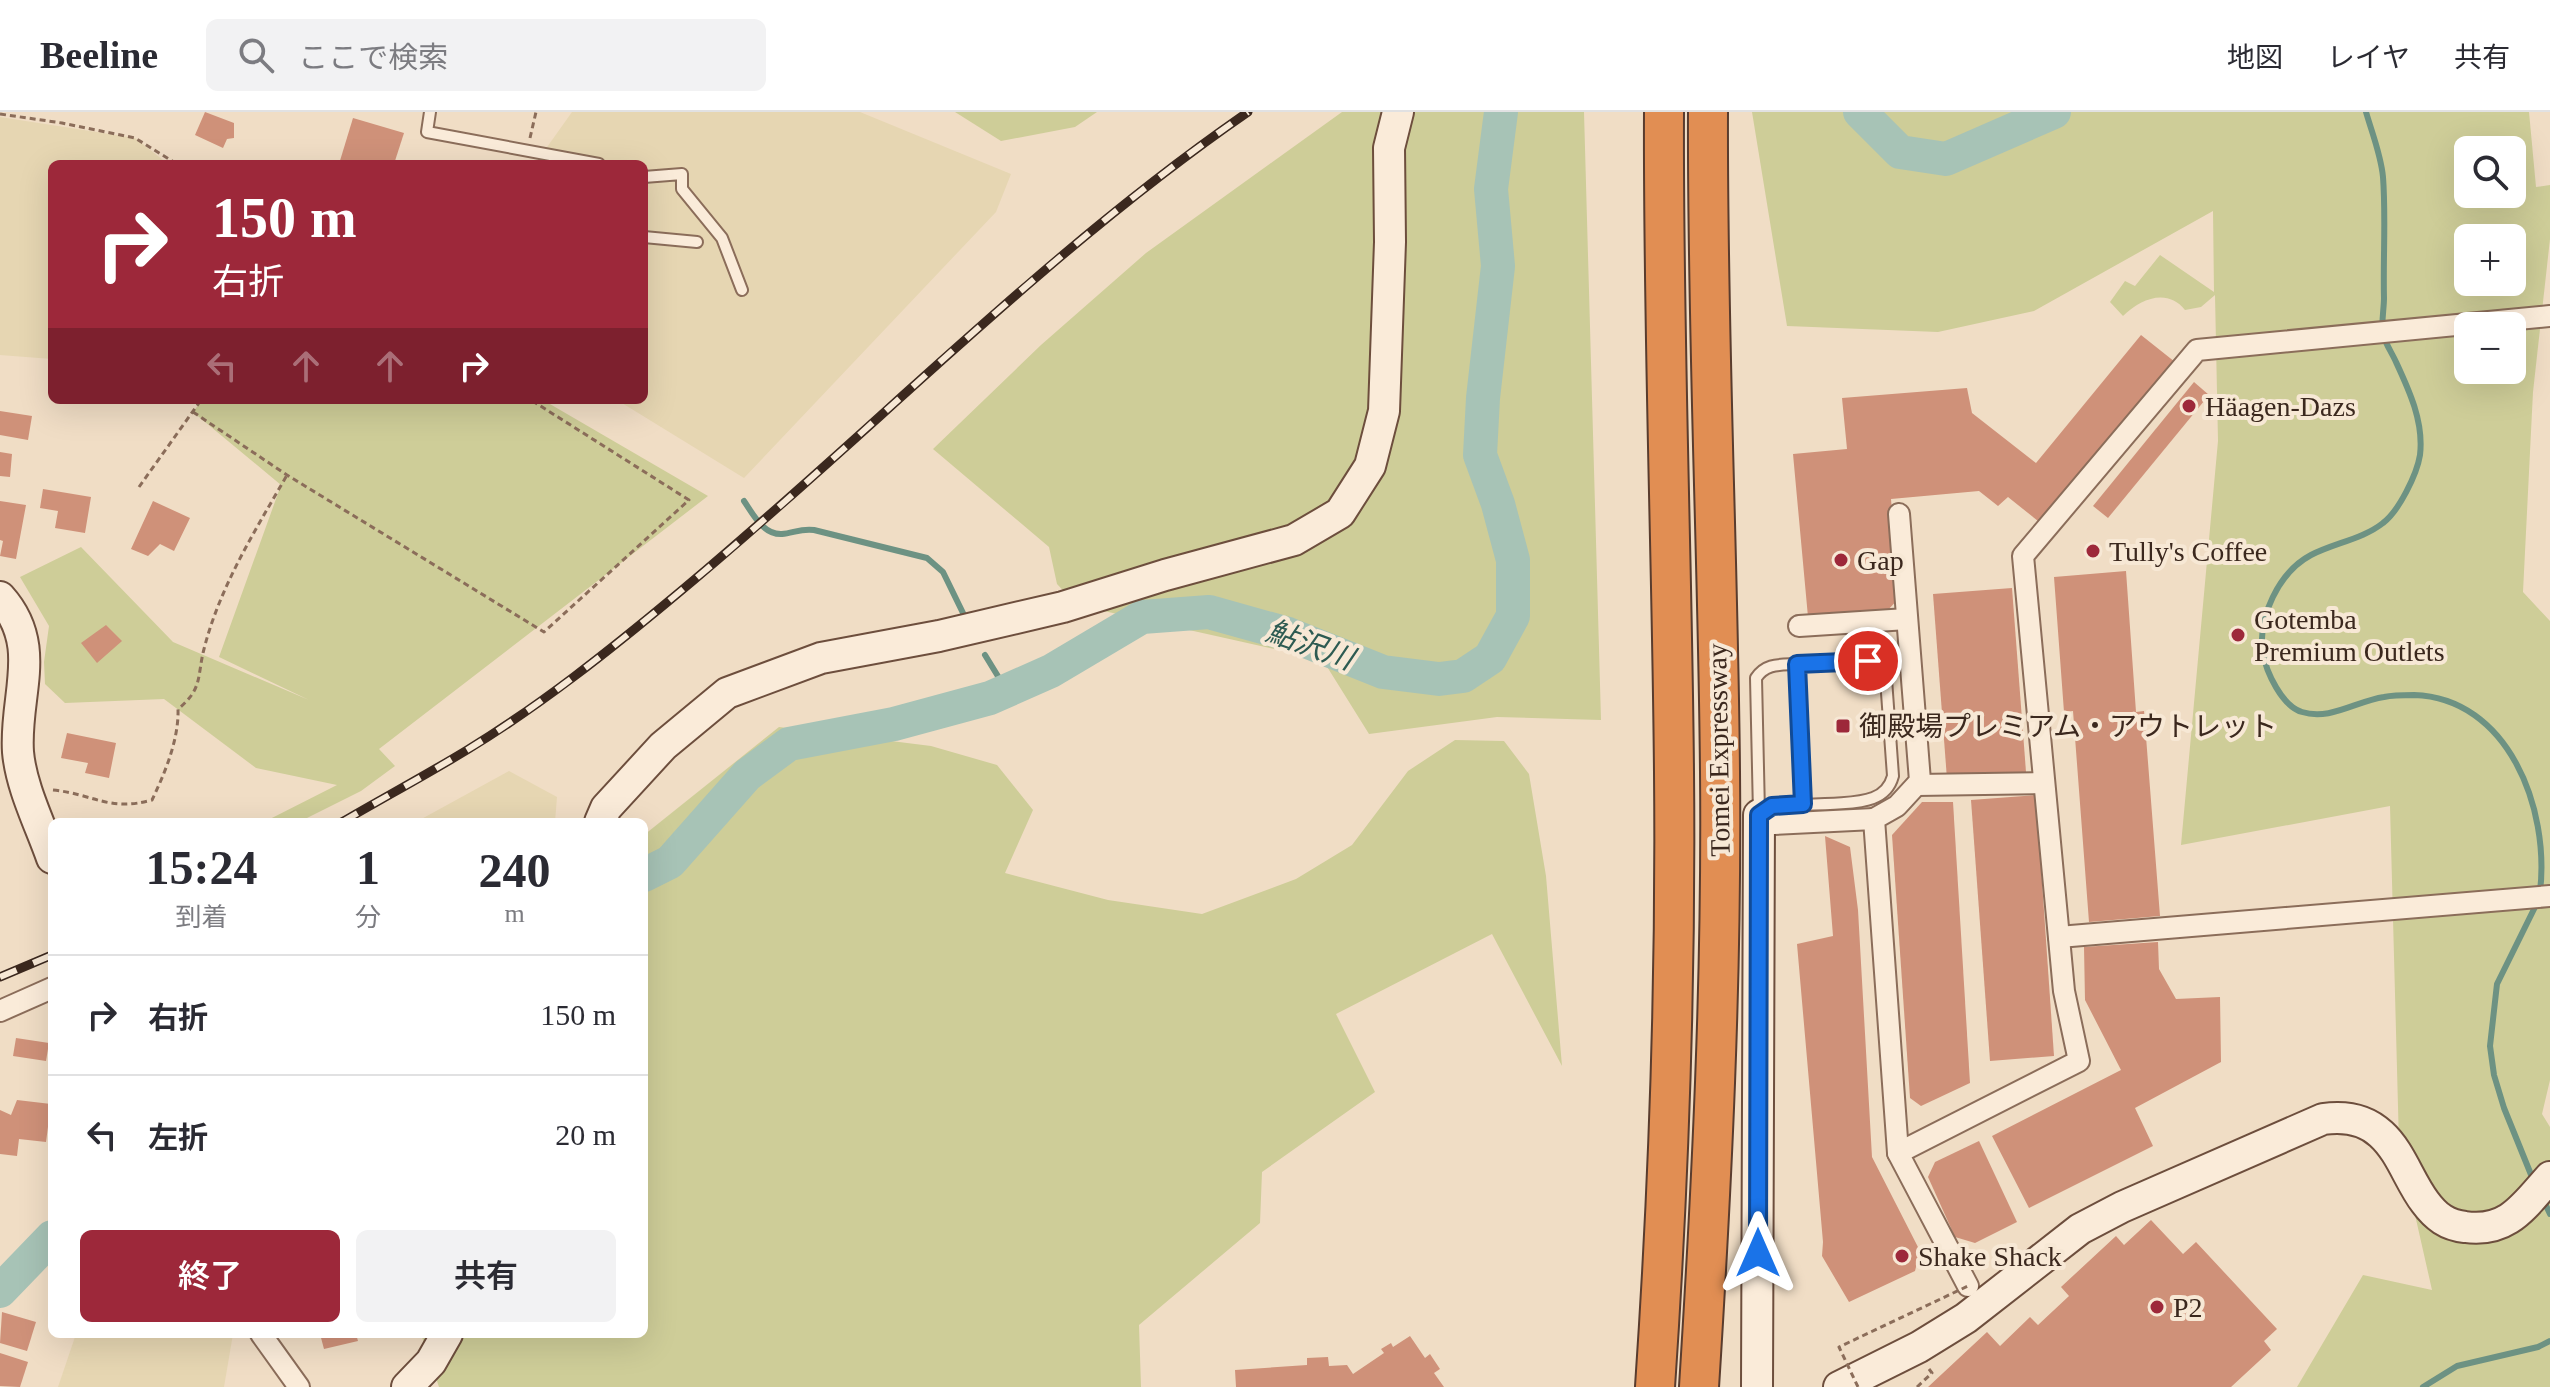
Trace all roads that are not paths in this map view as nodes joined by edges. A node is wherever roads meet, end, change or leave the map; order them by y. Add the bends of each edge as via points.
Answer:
1 (430, 112) edge
2 (1398, 112) edge
3 (1664, 120) edge
4 (1709, 122) edge
5 (578, 160) edge
6 (648, 177) edge
7 (648, 237) edge
8 (697, 242) dead end
9 (742, 290) dead end
10 (2550, 316) edge
11 (1899, 514) dead end
12 (0, 597) edge
13 (1907, 619) junction
14 (1799, 626) dead end
15 (1797, 664) junction
16 (2044, 783) junction
17 (1917, 785) junction
18 (1803, 804) junction
19 (603, 815) edge
20 (1874, 819) junction
21 (1766, 820) junction
22 (48, 847) edge
23 (2550, 896) edge
24 (2059, 937) junction
25 (48, 990) edge
26 (0, 1011) edge
27 (1898, 1153) junction
28 (2548, 1167) edge
29 (1968, 1286) road end
30 (264, 1338) edge
31 (445, 1338) edge
32 (299, 1387) edge
33 (407, 1387) edge
34 (1655, 1387) edge
35 (1699, 1387) edge
36 (1757, 1387) edge
37 (1839, 1387) edge

1 - 5 lane via 427,132
2 - 19 street via 1389,148 1384,411 1370,466 1340,513 1294,540 1063,607 821,658 727,693 663,746
3 - 34 highway, Tomei Expressway via 1674,789 1672,1065
4 - 35 highway, Tomei Expressway via 1720,774 1717,1075
6 - 9 lane via 682,174 682,189 722,238
7 - 8 lane
10 - 16 street via 2197,350 2023,556
11 - 13 street
12 - 22 street via 19,624 25,649 18,753
13 - 14 street
13 - 17 street
15 - 18 lane
15 - 18 lane via 1868,661 1883,670 1893,776 1875,798
15 - 21 lane via 1769,666 1756,678
16 - 17 street
16 - 24 street
17 - 20 street via 1897,806
18 - 21 lane via 1772,806
20 - 21 street
20 - 27 street
21 - 36 street
23 - 24 street
24 - 27 street via 2079,1061
25 - 26 street
27 - 29 street
28 - 37 street via 2500,1219 2454,1226 2439,1219 2424,1201 2382,1134 2356,1119 2323,1119 2080,1229 1966,1318
30 - 32 street
31 - 33 street

